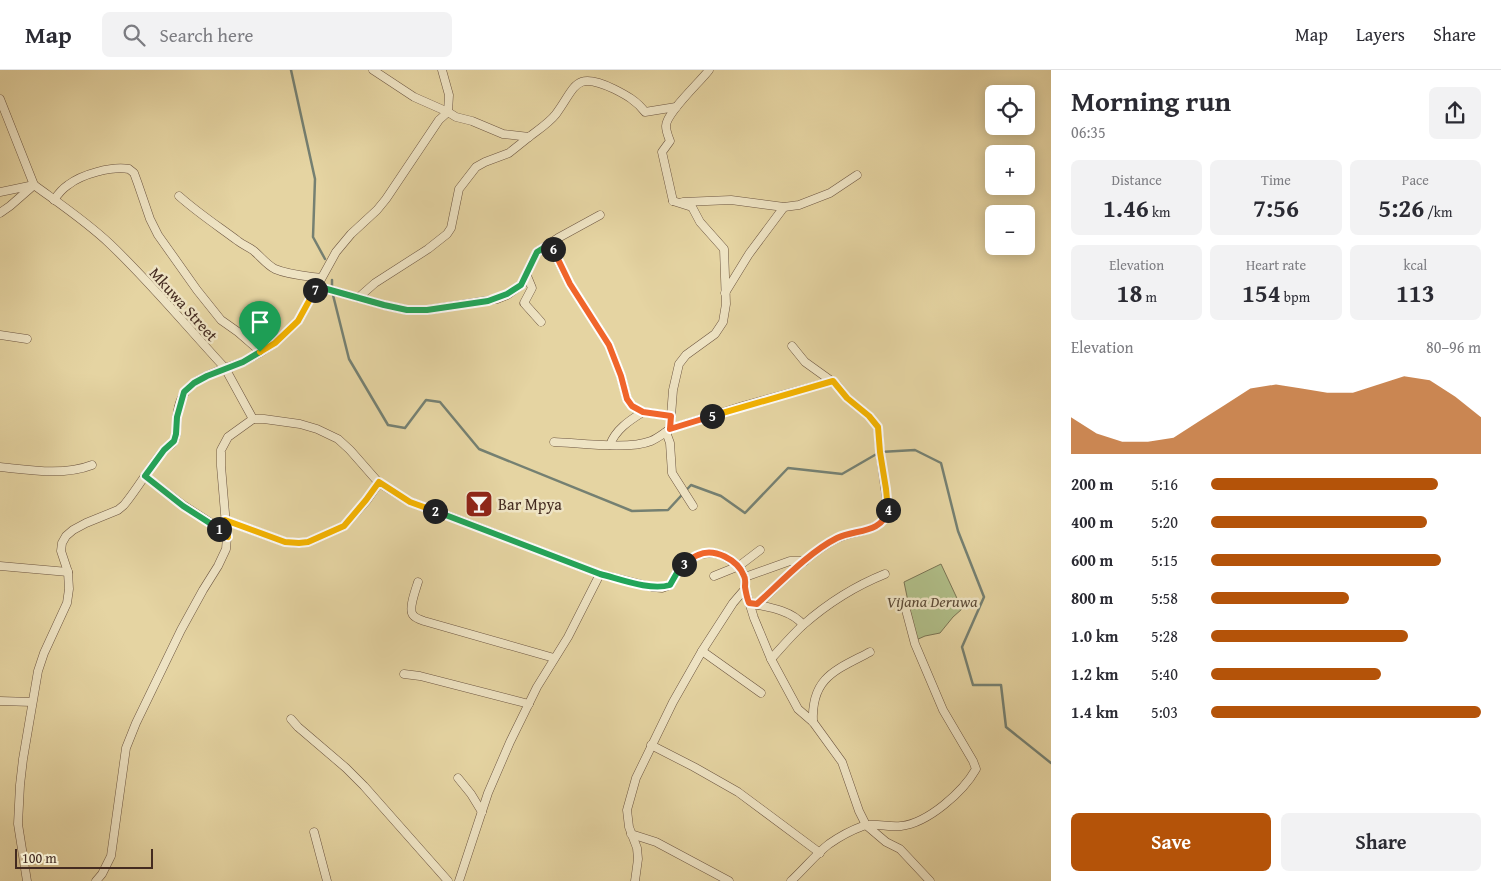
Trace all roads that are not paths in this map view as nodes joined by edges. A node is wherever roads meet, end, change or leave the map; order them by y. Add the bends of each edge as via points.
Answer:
1 (373, 70) edge
2 (442, 70) edge
3 (709, 70) edge
4 (0, 100) edge
5 (676, 107) junction
6 (448, 112) junction
7 (529, 137) junction
8 (857, 175) dead end
9 (34, 185) junction
10 (0, 192) edge
11 (179, 196) dead end
12 (54, 200) junction
13 (673, 202) junction
14 (784, 207) junction
15 (0, 213) edge
16 (600, 216) dead end
17 (550, 244) junction
18 (527, 276) junction
19 (321, 278) junction
20 (316, 286) junction
21 (725, 293) junction
22 (358, 298) junction
23 (541, 322) dead end
24 (0, 335) edge
25 (27, 339) dead end
26 (792, 346) dead end
27 (260, 352) junction
28 (225, 368) junction
29 (833, 381) junction
30 (643, 412) junction
31 (671, 416) junction
32 (253, 419) junction
33 (668, 430) junction
34 (554, 442) dead end
35 (610, 445) junction
36 (92, 465) dead end
37 (0, 467) edge
38 (145, 476) junction
39 (379, 482) junction
40 (693, 506) dead end
41 (225, 520) junction
42 (228, 537) junction
43 (760, 550) dead end
44 (805, 561) junction
45 (0, 566) edge
46 (739, 566) junction
47 (68, 572) junction
48 (600, 574) junction
49 (885, 574) dead end
50 (714, 576) dead end
51 (745, 577) junction
52 (418, 582) dead end
53 (745, 589) junction
54 (753, 604) junction
55 (906, 610) dead end
56 (803, 626) junction
57 (702, 651) junction
58 (870, 652) dead end
59 (554, 658) junction
60 (771, 659) junction
61 (404, 674) dead end
62 (761, 692) dead end
63 (0, 701) edge
64 (32, 702) junction
65 (529, 704) junction
66 (291, 719) dead end
67 (813, 722) junction
68 (651, 745) junction
69 (458, 778) dead end
70 (482, 812) junction
71 (866, 825) junction
72 (314, 832) dead end
73 (631, 834) junction
74 (820, 853) junction
75 (27, 881) edge
76 (96, 881) edge
77 (327, 881) edge
78 (448, 881) edge
79 (459, 881) edge
80 (635, 881) edge
81 (729, 881) edge
82 (791, 881) edge
83 (930, 881) edge

1 - 6 street via 414,97
2 - 6 street via 449,95
3 - 5 street
4 - 9 street
5 - 7 street via 645,112 629,97 591,78 577,82 554,117
5 - 13 street via 666,124 670,141 662,152
6 - 7 street via 503,134
6 - 19 street via 439,120 386,199 336,252
7 - 22 street via 509,153 476,167 459,189 447,234
8 - 14 street via 815,200
9 - 10 street
9 - 12 street, Mkuwa Street
9 - 15 street
11 - 19 street via 275,268
12 - 27 street via 76,180 111,169 130,169 158,235 196,290 221,320
12 - 28 street, Mkuwa Street via 110,244
13 - 14 street via 731,200
13 - 21 street via 692,207 700,222 724,248
14 - 21 street
16 - 17 street
17 - 18 street via 537,252
17 - 30 street via 570,284 609,345 627,399
18 - 22 street via 521,285 496,299 427,310 407,310
18 - 23 street via 532,288 524,303
19 - 20 street
20 - 22 street
20 - 27 street via 298,321 275,343
21 - 31 street via 725,312 720,328 679,364
24 - 25 street
26 - 29 street via 805,362
27 - 28 street
28 - 32 street, Mkuwa Street
28 - 38 street via 194,383 184,392 174,441
29 - 33 street
29 - 44 street via 878,427 888,509 886,517 877,526 839,537
30 - 31 street
30 - 35 street via 620,429
31 - 33 street
32 - 39 street via 300,424 338,439
32 - 41 street via 228,436 221,450
33 - 35 street via 652,441
33 - 40 street via 672,472
34 - 35 street
36 - 37 street via 64,470
38 - 42 street
38 - 47 street via 118,510 86,523 66,536 61,551
39 - 41 street via 344,526 308,542 285,542
39 - 48 street via 410,502
41 - 42 street
42 - 76 street via 223,557 181,630 126,748 111,856
43 - 46 street
44 - 51 street via 790,561
44 - 54 street
45 - 47 street
46 - 48 street via 722,555 697,555 685,563 670,585 662,588
46 - 50 street
46 - 51 street
47 - 64 street via 67,604 41,662
48 - 59 street
49 - 56 street via 845,593
51 - 53 street
52 - 59 street via 411,606 413,616
53 - 54 street
53 - 57 street
54 - 56 street via 793,616
54 - 60 street via 758,629
55 - 71 street via 915,644 943,710 976,769 947,803 928,816 900,827
56 - 60 street
57 - 62 street
57 - 68 street
58 - 67 street via 822,682 815,697
59 - 65 street
60 - 67 street via 798,709
61 - 65 street
63 - 64 street
64 - 75 street via 18,824
65 - 70 street
66 - 78 street via 364,786
67 - 71 street via 842,762
68 - 73 street via 636,778 627,810
68 - 74 street via 738,792
69 - 70 street
70 - 79 street
71 - 74 street via 831,842
71 - 83 street via 900,850
72 - 77 street
73 - 80 street via 638,859
73 - 81 street via 656,842
74 - 82 street

